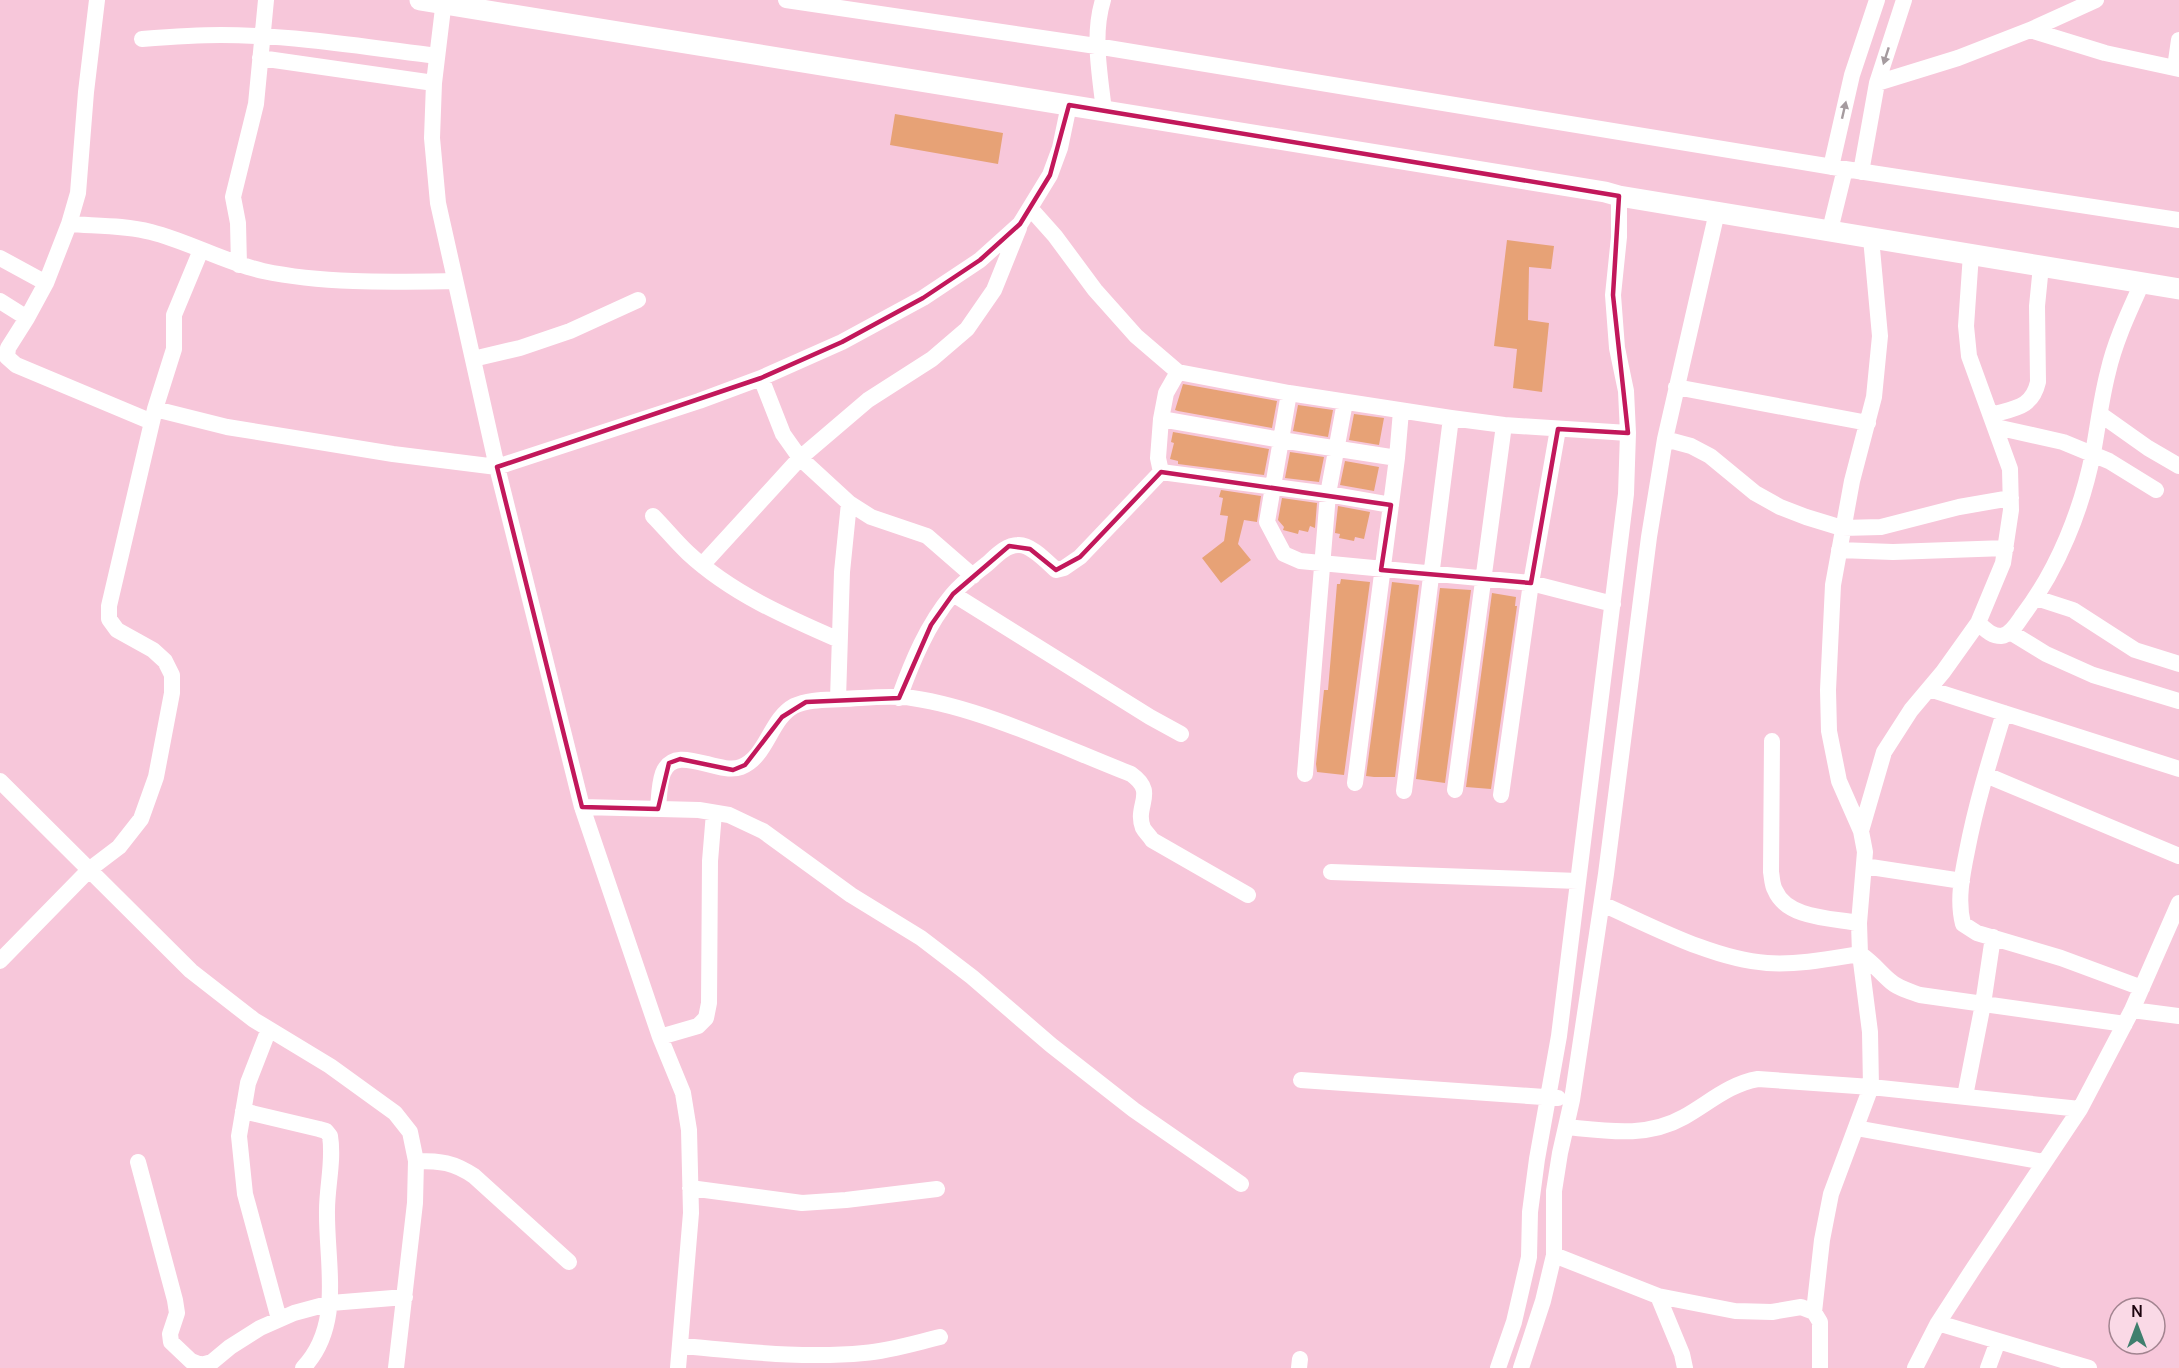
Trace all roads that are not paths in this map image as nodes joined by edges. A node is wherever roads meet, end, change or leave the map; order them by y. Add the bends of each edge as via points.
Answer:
1 (96, 0) edge
2 (266, 0) edge
3 (420, 0) edge
4 (786, 0) edge
5 (1103, 0) edge
6 (1877, 0) edge
7 (1904, 0) edge
8 (2095, 0) edge
9 (444, 2) edge
10 (2030, 30) junction
11 (262, 36) junction
12 (142, 39) dead end
13 (2179, 40) edge
14 (1096, 46) junction
15 (437, 56) junction
16 (260, 58) junction
17 (2177, 68) edge
18 (434, 83) junction
19 (1877, 83) junction
20 (1069, 105) junction
21 (1104, 111) junction
22 (1846, 170) junction
23 (1620, 196) junction
24 (1030, 208) junction
25 (1717, 212) junction
26 (2179, 220) edge
27 (69, 224) junction
28 (1020, 224) junction
29 (1830, 230) junction
30 (1871, 238) junction
31 (201, 250) junction
32 (1971, 254) junction
33 (0, 258) edge
34 (239, 265) junction
35 (2041, 266) junction
36 (455, 280) junction
37 (46, 283) junction
38 (2142, 283) junction
39 (2179, 289) edge
40 (638, 300) dead end
41 (0, 301) edge
42 (27, 318) junction
43 (473, 359) junction
44 (1178, 372) junction
45 (761, 378) junction
46 (1676, 387) junction
47 (1289, 393) junction
48 (1345, 402) junction
49 (1401, 411) junction
50 (2100, 414) junction
51 (153, 416) junction
52 (1451, 418) junction
53 (1161, 419) junction
54 (1994, 421) junction
55 (1868, 423) junction
56 (1504, 425) junction
57 (1558, 429) junction
58 (1628, 433) junction
59 (1665, 439) junction
60 (1281, 440) junction
61 (1336, 449) junction
62 (2093, 455) junction
63 (800, 458) junction
64 (1397, 458) junction
65 (497, 466) junction
66 (2179, 466) edge
67 (1161, 472) junction
68 (1272, 486) junction
69 (2156, 490) dead end
70 (1328, 494) junction
71 (2011, 498) junction
72 (849, 503) junction
73 (1391, 505) junction
74 (653, 516) dead end
75 (1842, 528) junction
76 (2006, 548) junction
77 (1839, 550) junction
78 (703, 564) junction
79 (1324, 564) junction
80 (1381, 570) junction
81 (1430, 574) junction
82 (973, 576) junction
83 (1483, 577) junction
84 (1531, 583) junction
85 (953, 594) junction
86 (2036, 598) junction
87 (1613, 604) junction
88 (1978, 623) junction
89 (2010, 632) junction
90 (839, 640) junction
91 (2179, 664) edge
92 (1929, 689) junction
93 (898, 698) junction
94 (838, 699) junction
95 (2179, 701) edge
96 (2004, 713) junction
97 (1180, 734) dead end
98 (1772, 741) dead end
99 (2179, 769) edge
100 (1305, 774) dead end
101 (1986, 774) junction
102 (0, 782) edge
103 (1355, 783) dead end
104 (1455, 790) dead end
105 (1404, 791) dead end
106 (1501, 795) dead end
107 (582, 807) junction
108 (658, 809) junction
109 (714, 813) junction
110 (1861, 831) junction
111 (2179, 855) edge
112 (1864, 866) junction
113 (90, 869) junction
114 (1331, 872) dead end
115 (1578, 881) junction
116 (1962, 881) junction
117 (1248, 895) dead end
118 (2179, 903) edge
119 (1602, 904) junction
120 (1859, 923) junction
121 (1993, 938) junction
122 (1860, 954) junction
123 (0, 961) edge
124 (2142, 988) junction
125 (1983, 1004) junction
126 (2179, 1016) edge
127 (2128, 1017) junction
128 (269, 1029) junction
129 (660, 1037) junction
130 (1301, 1080) dead end
131 (1871, 1087) junction
132 (1965, 1096) junction
133 (1560, 1098) junction
134 (2080, 1109) junction
135 (243, 1111) junction
136 (1566, 1127) junction
137 (1856, 1128) junction
138 (416, 1161) junction
139 (138, 1162) dead end
140 (2044, 1162) junction
141 (1241, 1184) dead end
142 (690, 1188) junction
143 (937, 1189) dead end
144 (1554, 1255) junction
145 (569, 1262) dead end
146 (1658, 1296) junction
147 (405, 1297) junction
148 (331, 1303) junction
149 (1814, 1312) junction
150 (279, 1319) junction
151 (1938, 1323) junction
152 (940, 1337) dead end
153 (1998, 1341) junction
154 (681, 1346) junction
155 (843, 1361) edge
156 (303, 1368) edge
157 (396, 1368) edge
158 (678, 1368) edge
159 (1498, 1368) edge
160 (1521, 1368) edge
161 (1685, 1368) edge
162 (1820, 1368) edge
163 (1915, 1368) edge
164 (1988, 1368) edge
165 (2089, 1368) edge

1 - 27 street via 78,193
2 - 11 street
3 - 9 street
4 - 14 street
5 - 14 street
22 -> 6 street via 1852,75
7 -> 19 street
8 - 10 street
9 - 15 street
9 - 20 street
10 - 17 street via 2105,53
10 - 19 street
11 - 12 street
11 - 15 street
11 - 16 street
13 - 17 street
14 - 21 street
14 - 22 street
15 - 18 street
16 - 18 street
16 - 34 street via 256,104 233,197
18 - 36 street via 432,138 438,203
19 - 22 street
20 - 21 street
20 - 24 street via 1057,157
21 - 23 street
22 - 26 street
22 - 29 street
23 - 25 street
23 - 58 street via 1613,296
24 - 28 street
24 - 44 street via 1136,336
25 - 29 street
25 - 46 street
27 - 31 street via 150,232
27 - 37 street
28 - 45 street via 980,261 923,298 842,342
28 - 63 street via 994,290 967,329 932,359 868,400
29 - 30 street
30 - 32 street
30 - 55 street via 1880,336
31 - 34 street
31 - 51 street via 177,303 174,349
32 - 35 street
32 - 54 street via 1966,326 1969,356
33 - 37 street
34 - 36 street via 382,283
35 - 38 street
35 - 54 street via 2035,394 2027,404
36 - 43 street
37 - 42 street
38 - 39 street
38 - 50 street via 2118,336
40 - 43 street via 570,331
41 - 42 street
42 - 51 street via 8,348 7,357 16,365
43 - 65 street
44 - 47 street
44 - 53 street via 1166,393
45 - 63 street via 783,434
45 - 65 street
46 - 55 street
46 - 59 street
47 - 48 street
47 - 60 street
48 - 49 street
48 - 61 street
49 - 52 street
49 - 64 street
50 - 62 street
50 - 66 street
51 - 65 street via 393,454
51 - 113 street via 108,606 117,630 165,661 172,675 172,693 156,777 141,819 119,847
52 - 56 street
52 - 81 street
53 - 60 street
53 - 67 street
54 - 62 street
54 - 71 street via 2010,469
55 - 75 street
56 - 57 street
56 - 83 street
57 - 58 street
57 - 84 street
58 - 87 street via 1626,494
59 - 75 street via 1710,456 1755,493 1780,507
59 - 119 street
60 - 61 street
60 - 68 street
61 - 64 street
61 - 70 street
62 - 69 street
62 - 86 street via 2076,517
63 - 72 street
63 - 78 street
64 - 73 street
65 - 107 street
67 - 68 street
67 - 82 street via 1080,557 1064,568 1056,570 1021,544 1009,546
68 - 70 street
68 - 79 street via 1268,522 1284,554
70 - 73 street
70 - 79 street
71 - 75 street via 1881,527
71 - 76 street
72 - 82 street via 871,517 927,536
72 - 90 street
73 - 80 street
74 - 78 street via 688,554
75 - 77 street
76 - 77 street
76 - 88 street
77 - 110 street via 1833,585 1829,731 1839,781
78 - 90 street via 729,585 780,614
79 - 80 street
79 - 100 street
80 - 81 street
80 - 103 street
81 - 83 street
81 - 105 street
82 - 85 street
83 - 84 street
83 - 104 street
84 - 87 street
84 - 106 street
85 - 93 street via 931,625
85 - 97 street
86 - 89 street
86 - 91 street via 2073,609 2135,650
87 - 115 street
88 - 89 street via 1992,635
88 - 92 street
89 - 95 street via 2093,675
90 - 94 street
92 - 96 street
92 - 110 street via 1884,752
93 - 94 street
93 - 117 street via 985,717 1131,774 1145,790 1141,815 1143,828 1152,840
94 - 108 street via 792,707 757,754 734,770 680,759 669,763 663,773
96 - 99 street
96 - 101 street
98 - 120 street via 1774,890 1786,906 1802,913
101 - 111 street
101 - 116 street via 1974,813
102 - 113 street
107 - 108 street
107 - 129 street
108 - 109 street
109 - 129 street via 706,1018 698,1026
109 - 141 street via 729,815 763,831 851,895 921,938 972,976 1051,1046
110 - 112 street
112 - 116 street
112 - 120 street
113 - 123 street
113 - 128 street via 191,971
114 - 115 street
115 - 133 street via 1559,1036
116 - 121 street via 1959,911 1963,924
118 - 124 street
119 - 122 street via 1678,938 1766,963 1809,962
119 - 133 street
120 - 122 street
121 - 124 street
121 - 125 street
122 - 125 street via 1900,988 1920,995
122 - 131 street via 1870,1032
124 - 127 street
125 - 127 street
125 - 132 street
126 - 127 street
127 - 134 street
128 - 135 street via 248,1083
128 - 138 street via 330,1066 395,1113 410,1132
129 - 142 street via 683,1093 689,1130
130 - 133 street
131 - 132 street
131 - 136 street via 1758,1079 1733,1086 1657,1129 1622,1133
131 - 137 street
132 - 134 street
133 - 136 street
133 - 159 street via 1537,1159 1529,1257 1514,1322
134 - 140 street
135 - 148 street via 326,1131 330,1136 327,1247
135 - 150 street via 239,1136 244,1194
136 - 144 street via 1554,1191
137 - 140 street
137 - 149 street via 1832,1194
138 - 145 street via 458,1165
138 - 147 street
139 - 150 street via 176,1306 171,1341 201,1365 212,1362
140 - 151 street
142 - 143 street via 802,1203
142 - 154 street
144 - 146 street
144 - 160 street
146 - 149 street via 1735,1311 1772,1312 1802,1306
146 - 161 street
147 - 148 street
147 - 157 street
148 - 150 street
148 - 156 street via 319,1346
149 - 162 street via 1820,1322
151 - 153 street
151 - 163 street
152 - 155 street
153 - 164 street
153 - 165 street
154 - 155 street
154 - 158 street

